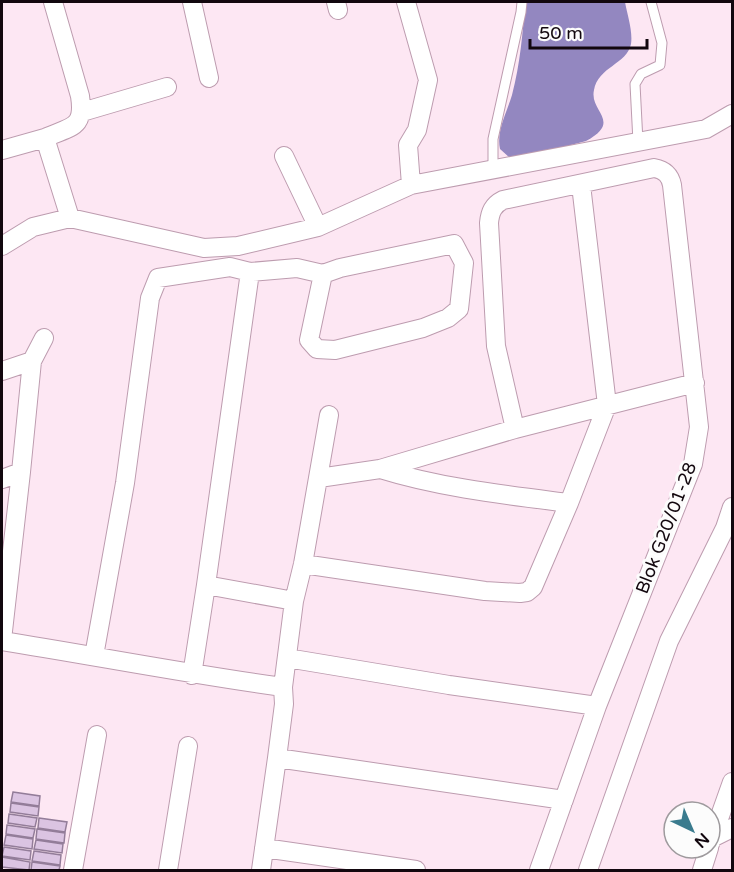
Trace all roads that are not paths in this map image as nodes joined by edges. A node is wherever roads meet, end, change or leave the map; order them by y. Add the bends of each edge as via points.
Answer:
1 (53, 2) edge
2 (192, 2) edge
3 (406, 2) edge
4 (522, 2) edge
5 (651, 2) edge
6 (209, 78) dead end
7 (167, 87) dead end
8 (82, 112) junction
9 (732, 114) edge
10 (45, 138) junction
11 (638, 142) junction
12 (2, 150) edge
13 (284, 156) dead end
14 (493, 170) junction
15 (411, 185) junction
16 (582, 185) junction
17 (70, 218) junction
18 (318, 227) junction
19 (2, 246) edge
20 (250, 272) junction
21 (323, 274) junction
22 (44, 338) dead end
23 (32, 361) junction
24 (2, 371) edge
25 (695, 383) junction
26 (607, 405) junction
27 (328, 415) dead end
28 (515, 429) junction
29 (380, 469) junction
30 (21, 472) junction
31 (319, 478) junction
32 (2, 479) edge
33 (568, 503) junction
34 (732, 507) edge
35 (303, 564) junction
36 (206, 585) junction
37 (294, 600) junction
38 (2, 640) edge
39 (94, 656) junction
40 (287, 658) junction
41 (192, 675) junction
42 (283, 687) junction
43 (597, 706) junction
44 (96, 735) dead end
45 (188, 746) dead end
46 (277, 758) junction
47 (732, 782) edge
48 (564, 800) junction
49 (722, 810) edge
50 (264, 848) junction
51 (73, 870) edge
52 (168, 870) edge
53 (261, 870) edge
54 (416, 870) edge
55 (539, 870) edge
56 (588, 870) edge

1 - 8 street
2 - 6 street
3 - 15 street via 428,80 417,130 408,145
4 - 14 lane via 493,139
5 - 11 lane via 662,43 660,65 641,74 635,84
7 - 8 street
8 - 10 street via 75,124
9 - 11 street via 706,129
10 - 12 street
10 - 17 street
11 - 14 street
13 - 18 street
14 - 15 street
15 - 18 street
16 - 25 street, Blok G20/01-28 via 654,168 666,172 671,179
16 - 26 street
16 - 28 street via 503,200 489,216 496,346
17 - 18 street via 204,248 238,246
17 - 19 street via 33,227
20 - 21 street via 297,268
20 - 36 street
20 - 39 street via 230,267 158,278 150,298 125,483
21 - 21 street via 454,244 464,263 459,309 448,318 335,350 316,349 309,340
22 - 23 street
23 - 24 street
23 - 30 street
25 - 26 street
25 - 43 street, Blok G20/01-28 via 699,427 693,464
26 - 28 street
26 - 33 street
27 - 31 street
28 - 29 street
29 - 31 street
29 - 33 street via 469,489
30 - 32 street
30 - 38 street
31 - 35 street
33 - 35 street via 533,587 527,592 485,591
34 - 56 street via 669,641
35 - 37 street
36 - 37 street
36 - 41 street
37 - 40 street
38 - 39 street
39 - 41 street
40 - 42 street
40 - 43 street
41 - 42 street
42 - 46 street
43 - 48 street, Blok G20/01-28
44 - 51 street
45 - 52 street
46 - 48 street
46 - 50 street
47 - 49 street
48 - 55 street, Blok G20/01-28
50 - 53 street
50 - 54 street

